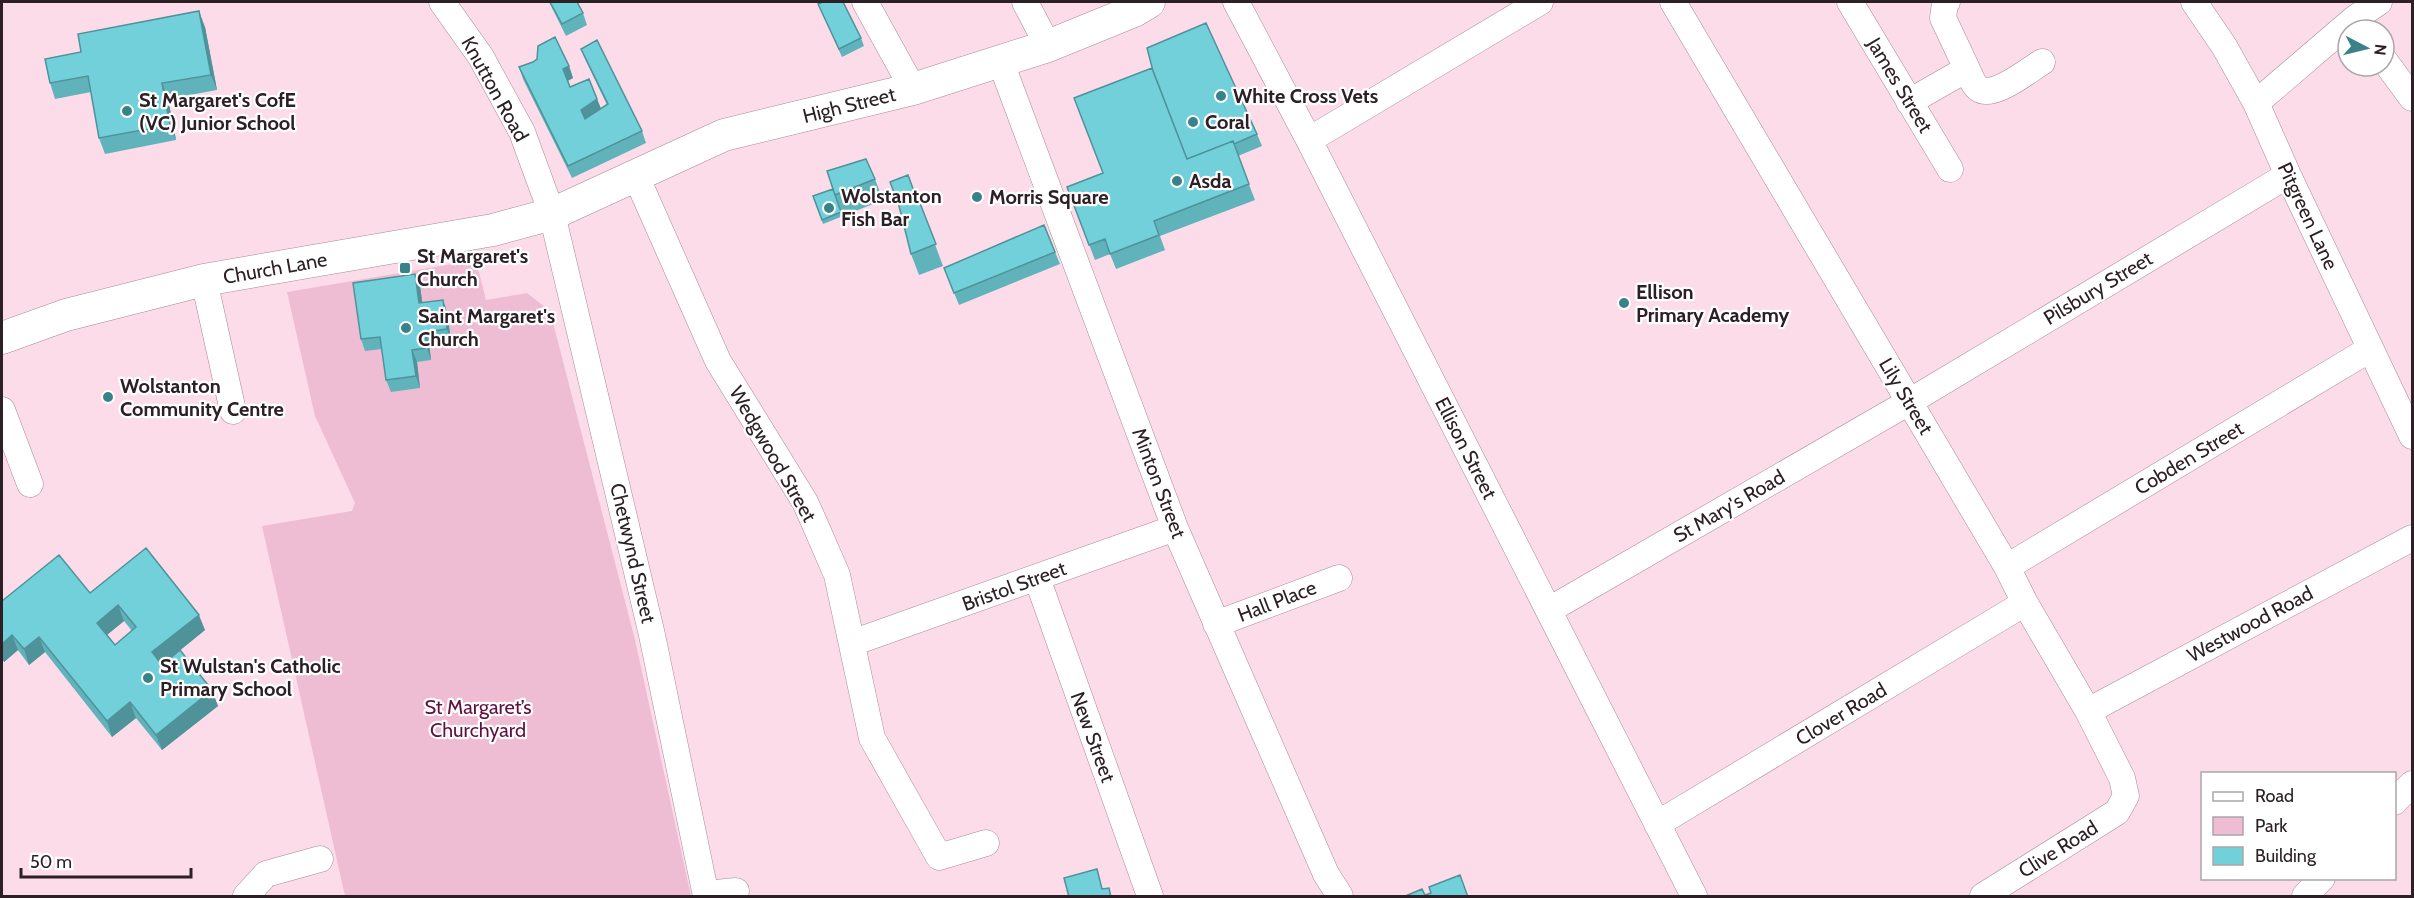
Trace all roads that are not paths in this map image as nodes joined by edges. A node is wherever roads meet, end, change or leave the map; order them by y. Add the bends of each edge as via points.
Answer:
1 (442, 2) edge
2 (865, 2) edge
3 (1025, 2) edge
4 (1149, 2) edge
5 (1236, 2) edge
6 (1540, 2) edge
7 (1673, 2) edge
8 (1850, 2) edge
9 (1947, 2) edge
10 (2194, 2) edge
11 (2379, 2) edge
12 (2352, 17) edge
13 (1048, 46) junction
14 (1000, 60) junction
15 (2042, 62) dead end
16 (1967, 69) junction
17 (2396, 76) edge
18 (914, 89) junction
19 (2412, 98) edge
20 (1910, 102) junction
21 (2256, 103) junction
22 (1309, 140) junction
23 (1950, 169) dead end
24 (2288, 175) junction
25 (636, 177) junction
26 (552, 214) junction
27 (204, 280) junction
28 (2, 338) edge
29 (2370, 349) junction
30 (1909, 402) junction
31 (2, 410) edge
32 (233, 411) dead end
33 (2412, 436) edge
34 (30, 484) dead end
35 (1175, 528) junction
36 (2412, 538) edge
37 (2007, 567) junction
38 (1036, 578) junction
39 (1339, 578) dead end
40 (2025, 603) junction
41 (1549, 610) junction
42 (1216, 624) junction
43 (852, 643) junction
44 (2088, 711) junction
45 (2412, 783) edge
46 (2126, 796) joint
47 (2396, 800) edge
48 (1657, 824) junction
49 (986, 843) dead end
50 (320, 859) dead end
51 (2321, 880) edge
52 (735, 891) dead end
53 (706, 895) edge
54 (246, 897) edge
55 (1150, 897) edge
56 (1340, 897) edge
57 (1694, 897) edge
58 (1983, 897) edge
59 (2305, 897) edge

1 - 26 street, Knutton Road via 481,57 522,132
2 - 18 street
3 - 13 street
4 - 13 main road, High Street
5 - 22 street, Ellison Street
6 - 22 street
7 - 30 street, Lily Street
8 - 20 street, James Street
9 - 16 street via 1943,18
10 - 21 street, Pitgreen Lane
11 - 12 street
12 - 21 street
13 - 14 main road, High Street
14 - 18 main road, High Street
14 - 35 street, Minton Street
15 - 16 street via 1994,92 1977,88
16 - 20 street
17 - 19 street
18 - 25 main road, High Street via 724,135
20 - 23 street, James Street
21 - 24 street, Pitgreen Lane
22 - 41 street, Ellison Street
24 - 29 street, Pitgreen Lane
24 - 30 street, Pilsbury Street
25 - 26 main road, High Street
25 - 43 street, Wedgwood Street via 718,361 805,502 837,575
26 - 27 main road, Church Lane via 493,230
26 - 53 street, Chetwynd Street via 652,635
27 - 28 main road, Church Lane via 66,315
27 - 32 street
29 - 33 street, Pitgreen Lane
29 - 37 street, Cobden Street
30 - 37 street, Lily Street
30 - 41 street, St Mary's Road
31 - 34 street
35 - 38 street, Bristol Street
35 - 42 street, Minton Street
36 - 44 street, Westwood Road
37 - 40 street, Lily Street
38 - 43 street, Bristol Street
38 - 55 street, New Street
39 - 42 street, Hall Place
40 - 44 street, Lily Street
40 - 48 street, Clover Road
41 - 48 street, Ellison Street
42 - 56 street, Minton Street via 1326,874
43 - 49 street, Wedgwood Street via 873,738 939,857
44 - 46 street, Lily Street via 2122,778
45 - 47 street
46 - 58 street, Clive Road via 2117,812
48 - 57 street, Ellison Street
50 - 54 street via 266,874
51 - 59 street
52 - 53 street, Chetwynd Street

